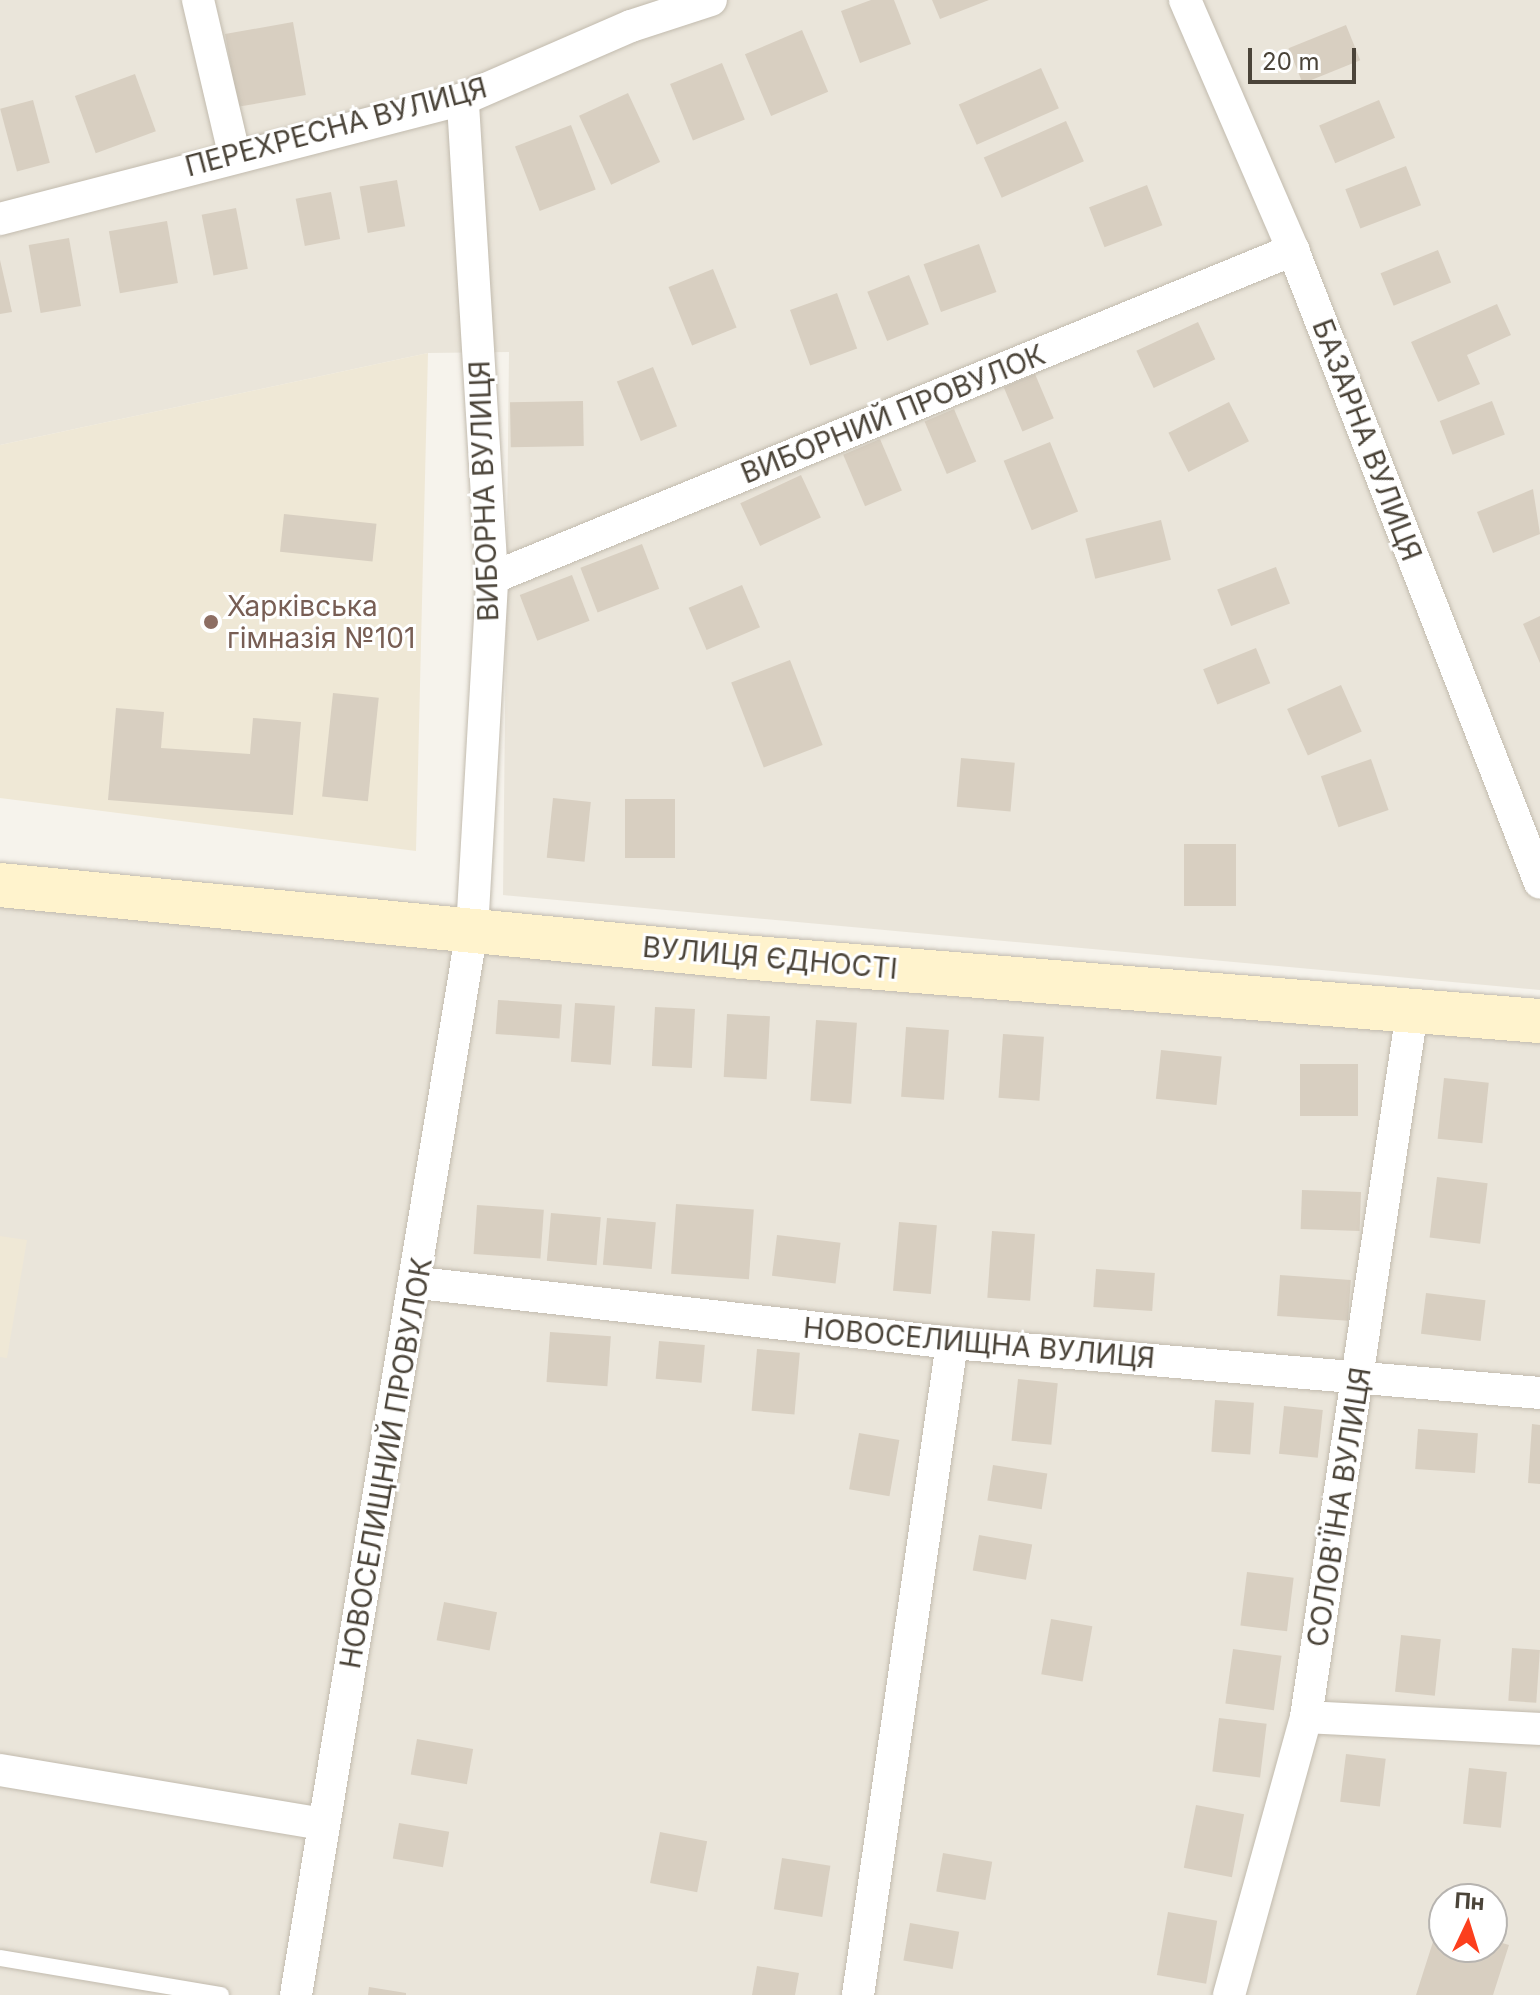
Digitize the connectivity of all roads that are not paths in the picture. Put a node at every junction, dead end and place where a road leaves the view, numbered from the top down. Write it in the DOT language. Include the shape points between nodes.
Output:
graph roads {
  1 [pos="198,0"];
  2 [pos="711,0"];
  3 [pos="1185,0"];
  4 [pos="627,13"];
  5 [pos="463,99"];
  6 [pos="234,154"];
  7 [pos="0,219"];
  8 [pos="1293,250"];
  9 [pos="492,578"];
  10 [pos="1540,883"];
  11 [pos="0,885"];
  12 [pos="472,930"];
  13 [pos="1412,1012"];
  14 [pos="1540,1021"];
  15 [pos="419,1283"];
  16 [pos="952,1343"];
  17 [pos="1360,1377"];
  18 [pos="1540,1393"];
  19 [pos="1306,1717"];
  20 [pos="1540,1729"];
  21 [pos="0,1770"];
  22 [pos="323,1824"];
  23 [pos="0,1958"];
  24 [pos="221,1995"];
  25 [pos="296,1995"];
  26 [pos="858,1995"];
  27 [pos="1229,1995"];
  1 -- 6 [label="street"];
  2 -- 4 [label="street, ПЕРЕХРЕСНА ВУЛИЦЯ"];
  3 -- 8 [label="street, БАЗАРНА ВУЛИЦЯ"];
  4 -- 5 [label="street, ПЕРЕХРЕСНА ВУЛИЦЯ"];
  5 -- 6 [label="street, ПЕРЕХРЕСНА ВУЛИЦЯ"];
  5 -- 9 [label="street, ВИБОРНА ВУЛИЦЯ"];
  6 -- 7 [label="street, ПЕРЕХРЕСНА ВУЛИЦЯ"];
  8 -- 9 [label="street, ВИБОРНИЙ ПРОВУЛОК"];
  8 -- 10 [label="street, БАЗАРНА ВУЛИЦЯ"];
  9 -- 12 [label="street, ВИБОРНА ВУЛИЦЯ"];
  11 -- 12 [label="main road, ВУЛИЦЯ ЄДНОСТІ"];
  12 -- 13 [label="main road, ВУЛИЦЯ ЄДНОСТІ"];
  12 -- 15 [label="street, НОВОСЕЛИЩНИЙ ПРОВУЛОК"];
  13 -- 14 [label="main road, ВУЛИЦЯ ЄДНОСТІ"];
  13 -- 17 [label="street, СОЛОВ'ЇНА ВУЛИЦЯ"];
  15 -- 16 [label="street, НОВОСЕЛИЩНА ВУЛИЦЯ"];
  15 -- 22 [label="street, НОВОСЕЛИЩНИЙ ПРОВУЛОК"];
  16 -- 17 [label="street, НОВОСЕЛИЩНА ВУЛИЦЯ"];
  16 -- 26 [label="street"];
  17 -- 18 [label="street, НОВОСЕЛИЩНА ВУЛИЦЯ"];
  17 -- 19 [label="street, СОЛОВ'ЇНА ВУЛИЦЯ"];
  19 -- 20 [label="street"];
  19 -- 27 [label="street, СОЛОВ'ЇНА ВУЛИЦЯ"];
  21 -- 22 [label="street"];
  22 -- 25 [label="street, НОВОСЕЛИЩНИЙ ПРОВУЛОК"];
  23 -- 24 [label="lane"];
}
